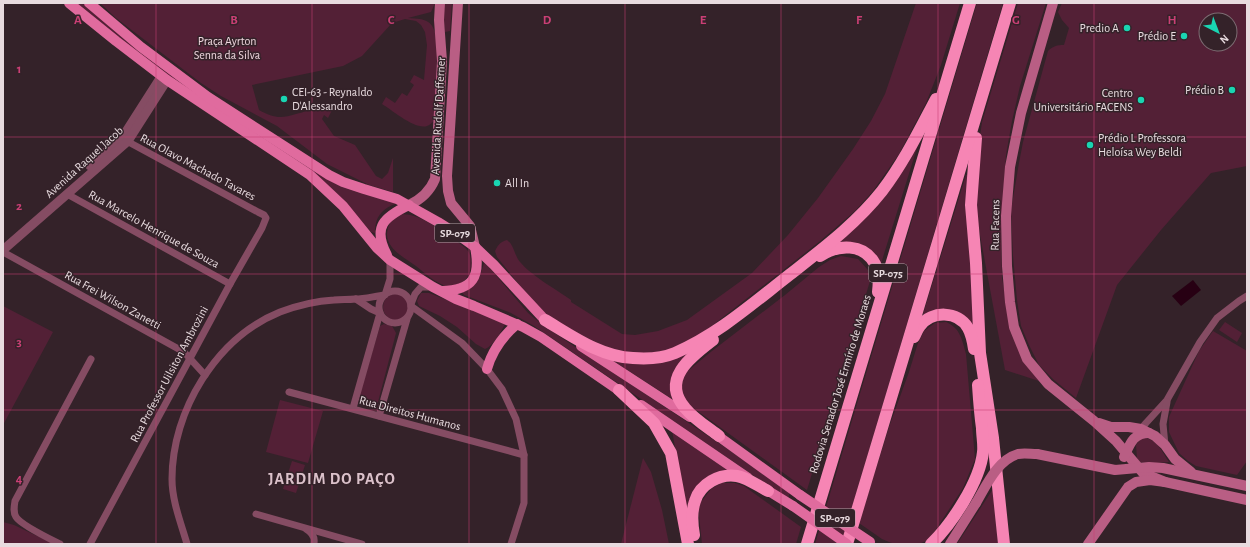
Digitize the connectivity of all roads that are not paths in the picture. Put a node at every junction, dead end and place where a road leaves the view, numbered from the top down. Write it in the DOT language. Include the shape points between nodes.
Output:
graph roads {
  1 [pos="69,3"];
  2 [pos="89,3"];
  3 [pos="440,3"];
  4 [pos="458,3"];
  5 [pos="970,3"];
  6 [pos="1010,3"];
  7 [pos="1053,3"];
  8 [pos="440,28"];
  9 [pos="456,34"];
  10 [pos="951,70"];
  11 [pos="165,78"];
  12 [pos="983,97"];
  13 [pos="125,140"];
  14 [pos="67,194"];
  15 [pos="409,205"];
  16 [pos="399,209"];
  17 [pos="418,211"];
  18 [pos="264,215"];
  19 [pos="3,242"];
  20 [pos="475,247"];
  21 [pos="3,251"];
  22 [pos="390,260"];
  23 [pos="230,284"];
  24 [pos="436,289"];
  25 [pos="385,295"];
  26 [pos="1247,296"];
  27 [pos="356,299"];
  28 [pos="411,305"];
  29 [pos="380,312"];
  30 [pos="407,319"];
  31 [pos="545,320"];
  32 [pos="517,324"];
  33 [pos="870,331"];
  34 [pos="190,358"];
  35 [pos="91,359"];
  36 [pos="487,368"];
  37 [pos="206,375"];
  38 [pos="898,375"];
  39 [pos="619,390"];
  40 [pos="289,392"];
  41 [pos="1167,400"];
  42 [pos="352,408"];
  43 [pos="379,416"];
  44 [pos="1094,421"];
  45 [pos="718,436"];
  46 [pos="1136,445"];
  47 [pos="1165,445"];
  48 [pos="524,456"];
  49 [pos="1115,470"];
  50 [pos="1196,475"];
  51 [pos="1165,482"];
  52 [pos="1247,486"];
  53 [pos="768,491"];
  54 [pos="1247,499"];
  55 [pos="256,514"];
  56 [pos="304,528"];
  57 [pos="322,533"];
  58 [pos="342,541"];
  59 [pos="871,543"];
  60 [pos="60,544"];
  61 [pos="91,544"];
  62 [pos="187,544"];
  63 [pos="314,544"];
  64 [pos="362,544"];
  65 [pos="511,544"];
  66 [pos="688,544"];
  67 [pos="696,544"];
  68 [pos="807,544"];
  69 [pos="847,544"];
  70 [pos="931,544"];
  71 [pos="950,544"];
  72 [pos="1004,544"];
  73 [pos="1088,544"];
  1 -- 11 [label="main road, SP-079"];
  2 -- 15 [label="main road, SP-079" via="176,73 316,167 343,182 386,194"];
  3 -- 8 [label="main road, Avenida Rudolf Dafferner"];
  4 -- 9 [label="main road, Avenida Rudolf Dafferner"];
  5 -- 10 [label="highway, Rodovia Senador José Ermírio de Moraes / SP-075"];
  6 -- 12 [label="highway"];
  7 -- 44 [label="main road, Rua Facens" via="1021,114 1010,167 1006,216 1010,302 1014,326 1027,359 1048,384"];
  8 -- 9 [label="main road" via="445,35"];
  8 -- 15 [label="main road, Avenida Rudolf Dafferner" via="442,61 435,179 431,188"];
  9 -- 20 [label="main road, Avenida Rudolf Dafferner" via="448,191 451,203 470,226"];
  10 -- 31 [label="highway" via="910,149 881,191 850,226 743,312 703,340 674,354 633,358 603,352"];
  10 -- 33 [label="highway, Rodovia Senador José Ermírio de Moraes / SP-075"];
  11 -- 13 [label="street, Avenida Raquel Jacob"];
  11 -- 22 [label="main road, SP-079" via="310,175 343,206"];
  12 -- 38 [label="highway"];
  12 -- 72 [label="highway" via="974,146 972,205 980,353 994,438"];
  13 -- 14 [label="street, Avenida Raquel Jacob"];
  13 -- 18 [label="street, Rua Olavo Machado Tavares"];
  13 -- 19 [label="street, Avenida Raquel Jacob"];
  14 -- 21 [label="street, Avenida Raquel Jacob"];
  14 -- 23 [label="street, Rua Marcelo Henrique de Souza"];
  15 -- 16 [label="main road"];
  15 -- 17 [label="main road, SP-079"];
  16 -- 17 [label="main road"];
  16 -- 22 [label="main road" via="389,216 380,230 380,237"];
  17 -- 20 [label="main road, SP-079"];
  18 -- 23 [label="street, Rua Professor Uilsiton Ambrozini" via="266,218 262,228"];
  20 -- 24 [label="main road" via="478,265 471,282 454,291"];
  20 -- 31 [label="main road, SP-079"];
  21 -- 34 [label="street, Rua Frei Wilson Zanetti" via="184,352"];
  22 -- 24 [label="main road, SP-079"];
  22 -- 25 [label="street" via="390,279"];
  23 -- 34 [label="street, Rua Professor Uilsiton Ambrozini"];
  24 -- 28 [label="street" via="420,287"];
  24 -- 32 [label="main road, SP-079"];
  25 -- 27 [label="street"];
  25 -- 28 [label="street" via="393,291 403,293"];
  25 -- 29 [label="street" via="380,301"];
  26 -- 41 [label="street" via="1217,318 1200,342"];
  27 -- 29 [label="street"];
  27 -- 37 [label="street" via="332,300 280,312 253,326 232,343"];
  28 -- 30 [label="street"];
  28 -- 36 [label="street" via="462,342"];
  29 -- 30 [label="street" via="392,323"];
  29 -- 42 [label="street"];
  30 -- 43 [label="street"];
  31 -- 45 [label="main road, SP-079"];
  32 -- 36 [label="main road" via="493,353"];
  32 -- 39 [label="main road, SP-079" via="541,337"];
  33 -- 45 [label="highway" via="878,291 877,270 873,261 865,253 850,247 841,247 822,255 691,357 682,368 678,376 677,390 684,407"];
  33 -- 68 [label="highway, Rodovia Senador José Ermírio de Moraes / SP-075"];
  34 -- 37 [label="street, Rua Frei Wilson Zanetti"];
  34 -- 61 [label="street, Rua Professor Uilsiton Ambrozini"];
  35 -- 60 [label="street" via="14,506 16,517 20,521"];
  36 -- 48 [label="street" via="502,389 516,419"];
  37 -- 62 [label="street" via="185,412 175,449 172,480 177,511"];
  38 -- 69 [label="highway"];
  38 -- 70 [label="highway" via="920,326 926,320 938,315 948,315 964,322 972,336 975,353 983,451 981,464 969,492 954,516"];
  39 -- 53 [label="main road, SP-079"];
  39 -- 66 [label="highway" via="654,423 672,453"];
  40 -- 42 [label="street, Rua Direitos Humanos"];
  41 -- 46 [label="street"];
  41 -- 47 [label="street" via="1163,424"];
  42 -- 43 [label="street, Rua Direitos Humanos"];
  43 -- 48 [label="street, Rua Direitos Humanos"];
  44 -- 46 [label="main road, Rua Facens" via="1116,441"];
  44 -- 46 [label="main road, Rua Facens" via="1111,427 1129,427"];
  45 -- 59 [label="main road, SP-079, bridge"];
  46 -- 47 [label="main road" via="1155,436"];
  46 -- 49 [label="main road"];
  46 -- 49 [label="main road" via="1122,465"];
  46 -- 50 [label="main road" via="1155,467"];
  46 -- 51 [label="main road" via="1146,475"];
  47 -- 50 [label="main road" via="1174,459"];
  48 -- 65 [label="street" via="524,503"];
  49 -- 71 [label="main road, bridge" via="1037,454 1026,453 1007,459 994,473"];
  50 -- 52 [label="main road"];
  51 -- 54 [label="main road"];
  51 -- 73 [label="main road" via="1141,481 1128,487"];
  53 -- 67 [label="highway" via="737,476 714,480 702,488 695,500 692,513"];
  53 -- 69 [label="main road, SP-079, bridge"];
  55 -- 56 [label="street"];
  56 -- 57 [label="street"];
  56 -- 63 [label="street" via="314,538"];
  57 -- 58 [label="street"];
  57 -- 63 [label="street"];
  58 -- 64 [label="street"];
}
